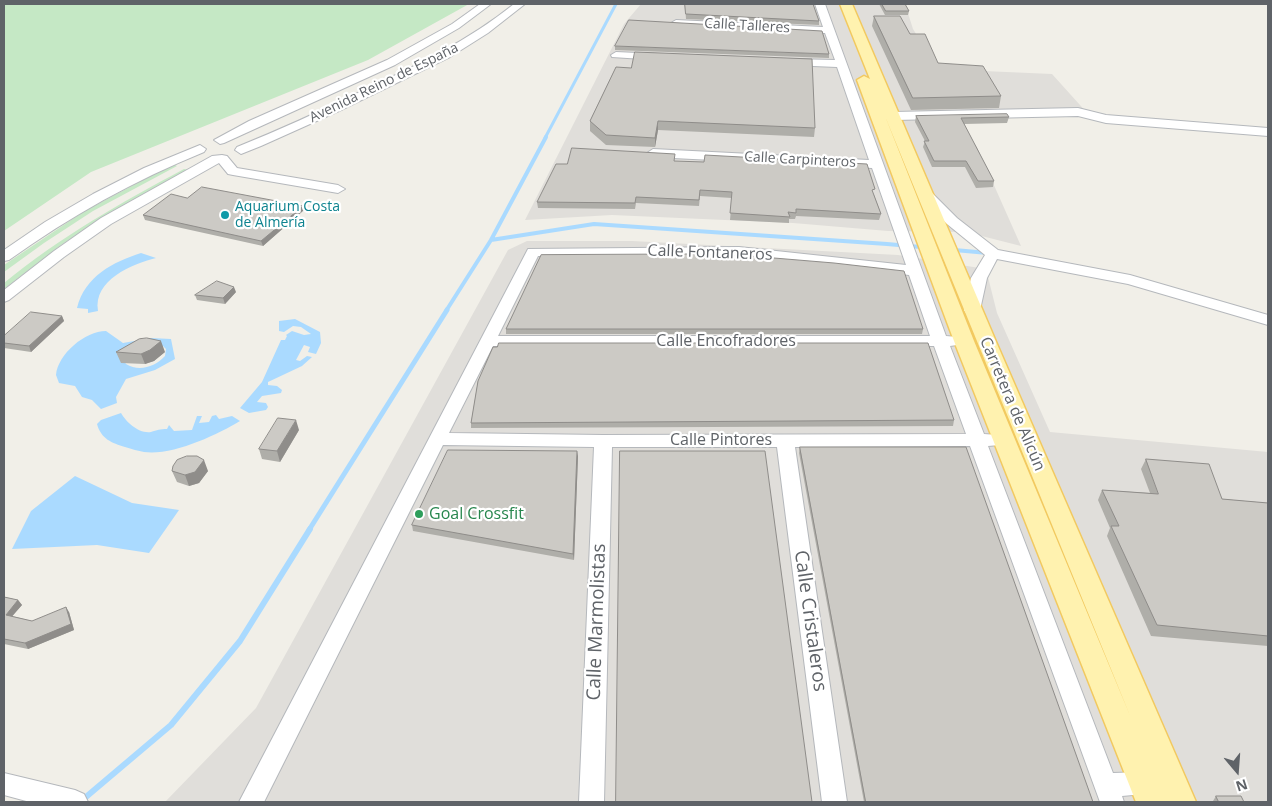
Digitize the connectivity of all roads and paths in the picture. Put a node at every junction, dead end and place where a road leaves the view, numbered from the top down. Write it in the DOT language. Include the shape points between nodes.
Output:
graph roads {
  1 [pos="486,4"];
  2 [pos="520,4"];
  3 [pos="820,4"];
  4 [pos="834,4"];
  5 [pos="846,4"];
  6 [pos="665,22"];
  7 [pos="828,30"];
  8 [pos="616,55"];
  9 [pos="665,57"];
  10 [pos="782,62"];
  11 [pos="841,64"];
  12 [pos="894,116"];
  13 [pos="1268,132"];
  14 [pos="220,140"];
  15 [pos="200,148"];
  16 [pos="241,150"];
  17 [pos="642,153"];
  18 [pos="220,159"];
  19 [pos="877,164"];
  20 [pos="338,189"];
  21 [pos="924,192"];
  22 [pos="993,254"];
  23 [pos="4,257"];
  24 [pos="928,263"];
  25 [pos="4,297"];
  26 [pos="972,310"];
  27 [pos="1268,320"];
  28 [pos="964,340"];
  29 [pos="487,341"];
  30 [pos="940,341"];
  31 [pos="976,438"];
  32 [pos="438,439"];
  33 [pos="785,440"];
  34 [pos="1005,440"];
  35 [pos="603,441"];
  36 [pos="1080,626"];
  37 [pos="1047,629"];
  38 [pos="4,784"];
  39 [pos="1148,793"];
  40 [pos="1108,794"];
  41 [pos="75,802"];
  42 [pos="251,802"];
  43 [pos="591,802"];
  44 [pos="835,802"];
  45 [pos="1181,802"];
  1 -- 14 [label="street, Avenida Reino de España" via="412,52"];
  2 -- 16 [label="street, Avenida Reino de España" via="482,33 420,68"];
  3 -- 7 [label="street"];
  4 -- 24 [label="main road, Carretera de Alicún" via="924,238"];
  5 -- 12 [label="main road, Carretera de Alicún"];
  6 -- 7 [label="street, Calle Talleres"];
  7 -- 11 [label="street"];
  8 -- 9 [label="street"];
  10 -- 11 [label="street"];
  11 -- 19 [label="street"];
  12 -- 13 [label="street" via="1078,112 1106,119"];
  12 -- 21 [label="main road, Carretera de Alicún"];
  14 -- 15 [label="street, Avenida Reino de España"];
  14 -- 16 [label="street" via="239,141 243,147"];
  15 -- 18 [label="street" via="200,156"];
  15 -- 23 [label="street" via="92,200"];
  16 -- 18 [label="street, Avenida Reino de España"];
  17 -- 19 [label="street, Calle Carpinteros"];
  18 -- 20 [label="street" via="233,171"];
  18 -- 25 [label="street" via="106,221"];
  19 -- 24 [label="street"];
  21 -- 22 [label="street" via="952,221"];
  21 -- 24 [label="main road, Carretera de Alicún" via="942,236"];
  22 -- 26 [label="street" via="979,278"];
  22 -- 27 [label="street" via="1130,280"];
  24 -- 26 [label="main road, Carretera de Alicún"];
  24 -- 28 [label="main road, Carretera de Alicún"];
  24 -- 29 [label="street, Calle Fontaneros" via="739,251 533,252"];
  24 -- 30 [label="street"];
  26 -- 45 [label="main road, Carretera de Alicún"];
  28 -- 30 [label="street, Calle Encofradores"];
  28 -- 34 [label="main road, Carretera de Alicún"];
  29 -- 30 [label="street, Calle Encofradores"];
  29 -- 32 [label="street"];
  30 -- 31 [label="street"];
  31 -- 33 [label="street, Calle Pintores"];
  31 -- 34 [label="street, Calle Pintores"];
  31 -- 37 [label="street"];
  32 -- 35 [label="street, Calle Pintores"];
  32 -- 42 [label="street"];
  33 -- 35 [label="street, Calle Pintores"];
  33 -- 44 [label="street, Calle Cristaleros"];
  34 -- 36 [label="main road, Carretera de Alicún"];
  35 -- 43 [label="street, Calle Marmolistas"];
  36 -- 37 [label="street"];
  36 -- 39 [label="main road, Carretera de Alicún"];
  37 -- 40 [label="street"];
  38 -- 41 [label="street"];
  39 -- 40 [label="street"];
}
